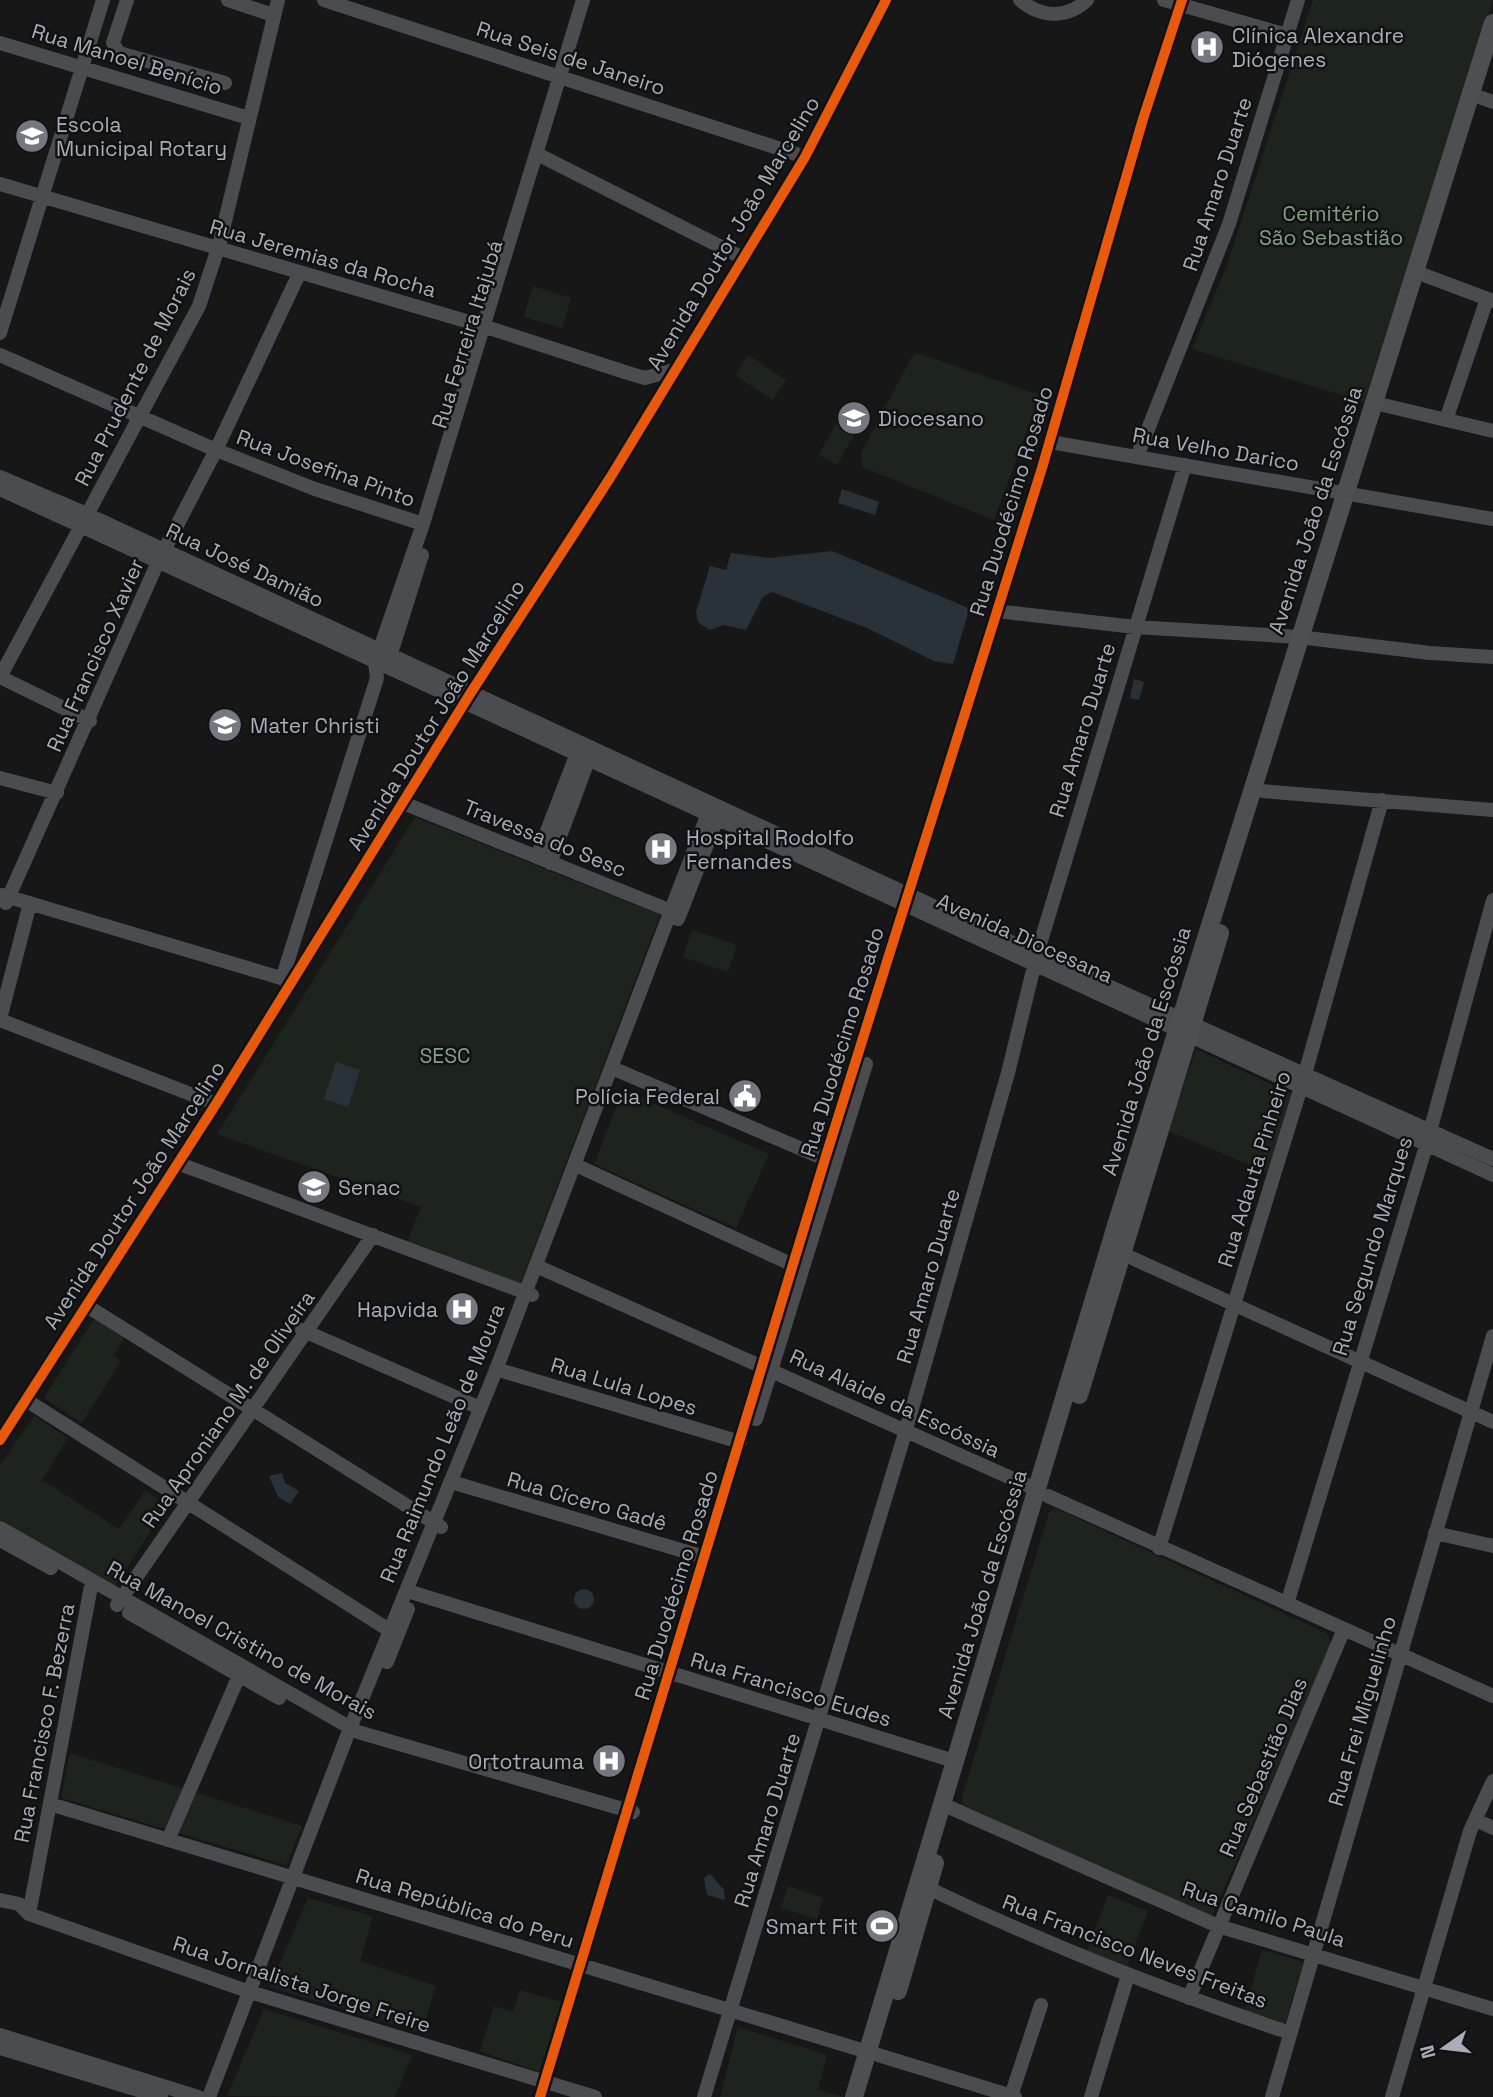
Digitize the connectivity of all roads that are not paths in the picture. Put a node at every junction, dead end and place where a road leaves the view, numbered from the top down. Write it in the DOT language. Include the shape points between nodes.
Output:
graph roads {
  1 [pos="103,0"];
  2 [pos="127,0"];
  3 [pos="228,0"];
  4 [pos="278,0"];
  5 [pos="324,0"];
  6 [pos="583,0"];
  7 [pos="592,0"];
  8 [pos="886,0"];
  9 [pos="1020,0"];
  10 [pos="1087,0"];
  11 [pos="1164,0"];
  12 [pos="1298,0"];
  13 [pos="1185,3"];
  14 [pos="269,7"];
  15 [pos="1493,23"];
  16 [pos="1287,36"];
  17 [pos="0,43"];
  18 [pos="1493,54"];
  19 [pos="82,68"];
  20 [pos="564,77"];
  21 [pos="225,83"];
  22 [pos="1486,100"];
  23 [pos="242,116"];
  24 [pos="543,157"];
  25 [pos="805,157"];
  26 [pos="0,184"];
  27 [pos="42,197"];
  28 [pos="214,248"];
  29 [pos="743,258"];
  30 [pos="299,274"];
  31 [pos="1424,275"];
  32 [pos="1490,300"];
  33 [pos="487,327"];
  34 [pos="0,334"];
  35 [pos="0,355"];
  36 [pos="674,370"];
  37 [pos="1383,405"];
  38 [pos="137,413"];
  39 [pos="1446,420"];
  40 [pos="1493,431"];
  41 [pos="1056,443"];
  42 [pos="216,450"];
  43 [pos="1137,457"];
  44 [pos="1185,466"];
  45 [pos="0,477"];
  46 [pos="0,489"];
  47 [pos="1350,494"];
  48 [pos="1493,519"];
  49 [pos="81,522"];
  50 [pos="423,524"];
  51 [pos="161,556"];
  52 [pos="1001,612"];
  53 [pos="1135,627"];
  54 [pos="1304,637"];
  55 [pos="1493,657"];
  56 [pos="382,663"];
  57 [pos="0,677"];
  58 [pos="467,699"];
  59 [pos="90,721"];
  60 [pos="584,752"];
  61 [pos="0,778"];
  62 [pos="1262,791"];
  63 [pos="57,793"];
  64 [pos="1382,800"];
  65 [pos="403,803"];
  66 [pos="1493,810"];
  67 [pos="714,812"];
  68 [pos="543,860"];
  69 [pos="4,899"];
  70 [pos="1493,900"];
  71 [pos="26,902"];
  72 [pos="911,902"];
  73 [pos="671,911"];
  74 [pos="1036,960"];
  75 [pos="287,980"];
  76 [pos="0,1019"];
  77 [pos="1185,1027"];
  78 [pos="620,1071"];
  79 [pos="1303,1081"];
  80 [pos="216,1104"];
  81 [pos="1428,1138"];
  82 [pos="825,1159"];
  83 [pos="1493,1159"];
  84 [pos="177,1163"];
  85 [pos="582,1168"];
  86 [pos="1493,1175"];
  87 [pos="368,1233"];
  88 [pos="1121,1253"];
  89 [pos="793,1265"];
  90 [pos="543,1269"];
  91 [pos="529,1294"];
  92 [pos="90,1302"];
  93 [pos="1235,1307"];
  94 [pos="303,1331"];
  95 [pos="1493,1336"];
  96 [pos="1358,1363"];
  97 [pos="767,1368"];
  98 [pos="500,1371"];
  99 [pos="26,1399"];
  100 [pos="251,1404"];
  101 [pos="480,1408"];
  102 [pos="1470,1414"];
  103 [pos="1493,1422"];
  104 [pos="905,1433"];
  105 [pos="0,1440"];
  106 [pos="740,1442"];
  107 [pos="458,1484"];
  108 [pos="1043,1493"];
  109 [pos="185,1502"];
  110 [pos="439,1522"];
  111 [pos="0,1528"];
  112 [pos="1435,1533"];
  113 [pos="0,1540"];
  114 [pos="1493,1546"];
  115 [pos="1159,1548"];
  116 [pos="704,1557"];
  117 [pos="91,1586"];
  118 [pos="414,1593"];
  119 [pos="116,1600"];
  120 [pos="1287,1604"];
  121 [pos="1344,1629"];
  122 [pos="389,1630"];
  123 [pos="1401,1654"];
  124 [pos="240,1672"];
  125 [pos="673,1674"];
  126 [pos="1493,1696"];
  127 [pos="819,1720"];
  128 [pos="353,1734"];
  129 [pos="954,1761"];
  130 [pos="1493,1781"];
  131 [pos="50,1804"];
  132 [pos="951,1808"];
  133 [pos="629,1816"];
  134 [pos="1476,1820"];
  135 [pos="1493,1828"];
  136 [pos="168,1840"];
  137 [pos="298,1880"];
  138 [pos="928,1888"];
  139 [pos="0,1900"];
  140 [pos="29,1914"];
  141 [pos="1219,1926"];
  142 [pos="1313,1952"];
  143 [pos="585,1966"];
  144 [pos="1128,1975"];
  145 [pos="1424,1989"];
  146 [pos="254,1993"];
  147 [pos="1189,1998"];
  148 [pos="1041,2005"];
  149 [pos="1493,2009"];
  150 [pos="730,2010"];
  151 [pos="1290,2033"];
  152 [pos="0,2035"];
  153 [pos="0,2048"];
  154 [pos="873,2053"];
  155 [pos="43,2055"];
  156 [pos="550,2088"];
  157 [pos="1013,2096"];
  158 [pos="161,2097"];
  159 [pos="198,2097"];
  160 [pos="209,2097"];
  161 [pos="218,2097"];
  162 [pos="540,2097"];
  163 [pos="595,2097"];
  164 [pos="705,2097"];
  165 [pos="854,2097"];
  166 [pos="865,2097"];
  167 [pos="1091,2097"];
  168 [pos="1272,2097"];
  169 [pos="1392,2097"];
  1 -- 19 [label="street"];
  2 -- 21 [label="street" via="113,43 119,53"];
  3 -- 14 [label="street"];
  4 -- 28 [label="street, Rua Prudente de Morais"];
  5 -- 20 [label="street, Rua Seis de Janeiro"];
  6 -- 20 [label="street, Rua Ferreira Itajubá"];
  7 -- 20 [label="street, Rua Ferreira Itajubá"];
  8 -- 25 [label="street, Avenida Doutor João Marcelino"];
  9 -- 10 [label="street" via="1037,11 1056,15"];
  11 -- 13 [label="street"];
  12 -- 16 [label="street, Rua Amaro Duarte"];
  13 -- 16 [label="street"];
  13 -- 41 [label="street, Rua Duodécimo Rosado"];
  13 -- 52 [label="street, Rua Duodécimo Rosado"];
  14 -- 23 [label="street, Rua Prudente de Morais"];
  15 -- 47 [label="main road, Avenida João da Escóssia"];
  16 -- 43 [label="street, Rua Amaro Duarte" via="1229,224"];
  17 -- 19 [label="street, Rua Manoel Benício"];
  18 -- 22 [label="main road, Avenida João da Escóssia"];
  19 -- 23 [label="street, Rua Manoel Benício"];
  19 -- 27 [label="street"];
  20 -- 24 [label="street, Rua Ferreira Itajubá"];
  20 -- 25 [label="street, Rua Seis de Janeiro"];
  20 -- 33 [label="street, Rua Ferreira Itajubá"];
  22 -- 31 [label="main road, Avenida João da Escóssia"];
  23 -- 28 [label="street, Rua Prudente de Morais"];
  24 -- 29 [label="street"];
  24 -- 33 [label="street, Rua Ferreira Itajubá"];
  25 -- 29 [label="street, Avenida Doutor João Marcelino"];
  26 -- 27 [label="street, Rua Jeremias da Rocha"];
  27 -- 28 [label="street, Rua Jeremias da Rocha"];
  27 -- 34 [label="street"];
  28 -- 30 [label="street, Rua Jeremias da Rocha"];
  28 -- 38 [label="street, Rua Prudente de Morais" via="199,306"];
  29 -- 36 [label="street, Avenida Doutor João Marcelino"];
  30 -- 33 [label="street, Rua Jeremias da Rocha"];
  30 -- 42 [label="street, Rua Francisco Xavier"];
  31 -- 32 [label="street"];
  31 -- 37 [label="main road, Avenida João da Escóssia"];
  32 -- 39 [label="street"];
  33 -- 36 [label="street, Rua Jeremias da Rocha" via="645,378"];
  33 -- 50 [label="street, Rua Ferreira Itajubá"];
  33 -- 56 [label="street, Rua Ferreira Itajubá"];
  35 -- 38 [label="street, Rua Josefina Pinto"];
  36 -- 58 [label="street, Avenida Doutor João Marcelino"];
  37 -- 39 [label="street"];
  37 -- 47 [label="main road, Avenida João da Escóssia"];
  38 -- 42 [label="street, Rua Josefina Pinto"];
  38 -- 49 [label="street, Rua Prudente de Morais"];
  39 -- 40 [label="street"];
  41 -- 43 [label="street, Rua Velho Darico"];
  41 -- 52 [label="street, Rua Duodécimo Rosado"];
  42 -- 50 [label="street, Rua Josefina Pinto"];
  42 -- 51 [label="street, Rua Francisco Xavier"];
  43 -- 44 [label="street, Rua Velho Darico"];
  44 -- 47 [label="street, Rua Velho Darico"];
  44 -- 53 [label="street, Rua Amaro Duarte"];
  45 -- 49 [label="street, Rua José Damião"];
  46 -- 49 [label="street, Rua José Damião"];
  47 -- 48 [label="street, Rua Velho Darico"];
  47 -- 54 [label="main road, Avenida João da Escóssia"];
  49 -- 51 [label="street, Rua José Damião"];
  49 -- 57 [label="street, Rua Prudente de Morais"];
  50 -- 56 [label="street, Rua Ferreira Itajubá"];
  51 -- 56 [label="street, Rua José Damião"];
  51 -- 59 [label="street, Rua Francisco Xavier"];
  52 -- 53 [label="street"];
  52 -- 72 [label="street, Rua Duodécimo Rosado"];
  53 -- 54 [label="street"];
  53 -- 74 [label="street, Rua Amaro Duarte"];
  54 -- 55 [label="street"];
  54 -- 62 [label="main road, Avenida João da Escóssia"];
  54 -- 77 [label="main road, Avenida João da Escóssia"];
  56 -- 58 [label="street, Rua José Damião"];
  56 -- 75 [label="street, Rua Ferreira Itajubá"];
  57 -- 59 [label="street"];
  58 -- 60 [label="street, Avenida Diocesana"];
  58 -- 65 [label="street, Avenida Doutor João Marcelino"];
  59 -- 63 [label="street, Rua Francisco Xavier"];
  60 -- 67 [label="street, Avenida Diocesana"];
  60 -- 68 [label="street"];
  61 -- 63 [label="street"];
  62 -- 64 [label="street"];
  62 -- 77 [label="main road, Avenida João da Escóssia"];
  63 -- 69 [label="street, Rua Francisco Xavier"];
  64 -- 66 [label="street"];
  64 -- 79 [label="street, Rua Adauta Pinheiro"];
  65 -- 68 [label="street, Travessa do Sesc"];
  65 -- 75 [label="street, Avenida Doutor João Marcelino"];
  67 -- 72 [label="street, Avenida Diocesana"];
  67 -- 73 [label="street, Rua Raimundo Leão de Moura"];
  67 -- 78 [label="street, Rua Raimundo Leão de Moura"];
  68 -- 73 [label="street, Travessa do Sesc"];
  69 -- 71 [label="street"];
  70 -- 81 [label="street, Rua Segundo Marques"];
  71 -- 75 [label="street"];
  71 -- 76 [label="street"];
  72 -- 74 [label="street, Avenida Diocesana"];
  72 -- 82 [label="street, Rua Duodécimo Rosado"];
  72 -- 97 [label="street, Rua Duodécimo Rosado"];
  73 -- 91 [label="street, Rua Raimundo Leão de Moura"];
  74 -- 77 [label="street, Avenida Diocesana"];
  74 -- 104 [label="street, Rua Amaro Duarte"];
  75 -- 80 [label="street, Avenida Doutor João Marcelino"];
  76 -- 80 [label="street"];
  77 -- 79 [label="street, Avenida Diocesana"];
  77 -- 88 [label="main road, Avenida João da Escóssia"];
  77 -- 108 [label="main road, Avenida João da Escóssia"];
  78 -- 82 [label="street"];
  78 -- 85 [label="street, Rua Raimundo Leão de Moura"];
  79 -- 81 [label="street, Avenida Diocesana"];
  79 -- 93 [label="street, Rua Adauta Pinheiro"];
  80 -- 84 [label="street, Avenida Doutor João Marcelino"];
  81 -- 83 [label="street, Avenida Diocesana"];
  81 -- 86 [label="street, Avenida Diocesana"];
  81 -- 96 [label="street, Rua Segundo Marques"];
  82 -- 89 [label="street, Rua Duodécimo Rosado"];
  84 -- 87 [label="street"];
  84 -- 92 [label="street, Avenida Doutor João Marcelino"];
  85 -- 89 [label="street"];
  85 -- 90 [label="street, Rua Raimundo Leão de Moura"];
  87 -- 91 [label="street"];
  87 -- 94 [label="street, Rua Aproniano M. de Oliveira"];
  88 -- 93 [label="street"];
  88 -- 108 [label="main road, Avenida João da Escóssia"];
  89 -- 97 [label="street, Rua Duodécimo Rosado"];
  90 -- 91 [label="street, Rua Raimundo Leão de Moura"];
  90 -- 97 [label="street, Rua Alaide da Escóssia"];
  91 -- 98 [label="street, Rua Raimundo Leão de Moura"];
  92 -- 99 [label="street, Avenida Doutor João Marcelino"];
  92 -- 100 [label="street"];
  93 -- 96 [label="street"];
  93 -- 115 [label="street, Rua Adauta Pinheiro"];
  94 -- 100 [label="street, Rua Aproniano M. de Oliveira"];
  94 -- 101 [label="street"];
  95 -- 102 [label="street, Rua Frei Miguelinho"];
  96 -- 102 [label="street"];
  96 -- 120 [label="street, Rua Segundo Marques"];
  97 -- 104 [label="street, Rua Alaide da Escóssia"];
  97 -- 106 [label="street, Rua Duodécimo Rosado"];
  97 -- 125 [label="street, Rua Duodécimo Rosado"];
  98 -- 101 [label="street, Rua Raimundo Leão de Moura"];
  98 -- 106 [label="street, Rua Lula Lopes"];
  98 -- 107 [label="street, Rua Raimundo Leão de Moura"];
  99 -- 105 [label="street, Avenida Doutor João Marcelino"];
  99 -- 109 [label="street"];
  100 -- 109 [label="street, Rua Aproniano M. de Oliveira"];
  100 -- 110 [label="street"];
  101 -- 110 [label="street, Rua Raimundo Leão de Moura"];
  102 -- 103 [label="street"];
  102 -- 112 [label="street, Rua Frei Miguelinho"];
  104 -- 108 [label="street, Rua Alaide da Escóssia"];
  104 -- 127 [label="street, Rua Amaro Duarte"];
  106 -- 116 [label="street, Rua Duodécimo Rosado"];
  107 -- 110 [label="street, Rua Raimundo Leão de Moura"];
  107 -- 116 [label="street, Rua Cícero Gadê"];
  108 -- 115 [label="street, Rua Alaide da Escóssia"];
  108 -- 129 [label="main road, Avenida João da Escóssia"];
  108 -- 132 [label="main road, Avenida João da Escóssia"];
  109 -- 119 [label="street, Rua Aproniano M. de Oliveira"];
  109 -- 122 [label="street"];
  110 -- 118 [label="street, Rua Raimundo Leão de Moura"];
  110 -- 122 [label="street, Rua Raimundo Leão de Moura"];
  111 -- 117 [label="street, Rua Manoel Cristino de Morais"];
  112 -- 114 [label="street"];
  112 -- 123 [label="street, Rua Frei Miguelinho"];
  113 -- 117 [label="street, Rua Manoel Cristino de Morais"];
  115 -- 120 [label="street, Rua Alaide da Escóssia"];
  116 -- 125 [label="street, Rua Duodécimo Rosado"];
  117 -- 119 [label="street, Rua Manoel Cristino de Morais"];
  117 -- 131 [label="street, Rua Francisco F. Bezerra"];
  118 -- 125 [label="street, Rua Francisco Eudes"];
  118 -- 128 [label="street, Rua Raimundo Leão de Moura"];
  119 -- 124 [label="street, Rua Manoel Cristino de Morais"];
  120 -- 121 [label="street, Rua Alaide da Escóssia"];
  121 -- 123 [label="street, Rua Alaide da Escóssia"];
  121 -- 141 [label="street, Rua Sebastião Dias"];
  122 -- 128 [label="street, Rua Raimundo Leão de Moura"];
  123 -- 126 [label="street, Rua Alaide da Escóssia"];
  123 -- 142 [label="street, Rua Frei Miguelinho"];
  124 -- 128 [label="street, Rua Manoel Cristino de Morais"];
  124 -- 136 [label="street"];
  125 -- 127 [label="street, Rua Francisco Eudes"];
  125 -- 133 [label="street, Rua Duodécimo Rosado"];
  127 -- 129 [label="street, Rua Francisco Eudes"];
  127 -- 150 [label="street, Rua Amaro Duarte"];
  128 -- 133 [label="street, Rua Manoel Cristino de Morais"];
  128 -- 137 [label="street, Rua Raimundo Leão de Moura"];
  129 -- 154 [label="main road, Avenida João da Escóssia"];
  130 -- 134 [label="street"];
  131 -- 136 [label="street, Rua República do Peru"];
  131 -- 140 [label="street, Rua Francisco F. Bezerra"];
  132 -- 138 [label="main road, Avenida João da Escóssia"];
  132 -- 141 [label="street, Rua Camilo Paula"];
  133 -- 143 [label="street, Rua Duodécimo Rosado"];
  134 -- 135 [label="street"];
  134 -- 145 [label="street"];
  136 -- 137 [label="street, Rua República do Peru"];
  137 -- 143 [label="street, Rua República do Peru"];
  137 -- 146 [label="street, Rua Raimundo Leão de Moura"];
  138 -- 144 [label="street, Rua Francisco Neves Freitas"];
  138 -- 154 [label="main road, Avenida João da Escóssia"];
  139 -- 140 [label="street, Rua Jornalista Jorge Freire" via="19,1905"];
  140 -- 146 [label="street, Rua Jornalista Jorge Freire"];
  141 -- 142 [label="street, Rua Camilo Paula"];
  141 -- 147 [label="street, Rua Sebastião Dias"];
  142 -- 145 [label="street, Rua Camilo Paula"];
  142 -- 151 [label="street, Rua Frei Miguelinho"];
  143 -- 150 [label="street, Rua República do Peru"];
  143 -- 156 [label="street, Rua Duodécimo Rosado"];
  144 -- 147 [label="street, Rua Francisco Neves Freitas"];
  144 -- 167 [label="street"];
  145 -- 149 [label="street, Rua Camilo Paula"];
  145 -- 169 [label="street"];
  146 -- 156 [label="street, Rua Jornalista Jorge Freire"];
  146 -- 160 [label="street, Rua Raimundo Leão de Moura"];
  146 -- 161 [label="street, Rua Raimundo Leão de Moura"];
  147 -- 151 [label="street, Rua Francisco Neves Freitas"];
  148 -- 157 [label="street"];
  150 -- 154 [label="street, Rua República do Peru"];
  150 -- 164 [label="street, Rua Amaro Duarte"];
  151 -- 168 [label="street, Rua Frei Miguelinho"];
  152 -- 155 [label="street"];
  153 -- 155 [label="street"];
  154 -- 157 [label="street, Rua República do Peru"];
  154 -- 165 [label="main road, Avenida João da Escóssia"];
  154 -- 166 [label="main road, Avenida João da Escóssia"];
  155 -- 158 [label="street"];
  155 -- 159 [label="street"];
  156 -- 162 [label="street, Rua Duodécimo Rosado"];
  156 -- 163 [label="street, Rua Jornalista Jorge Freire"];
}
